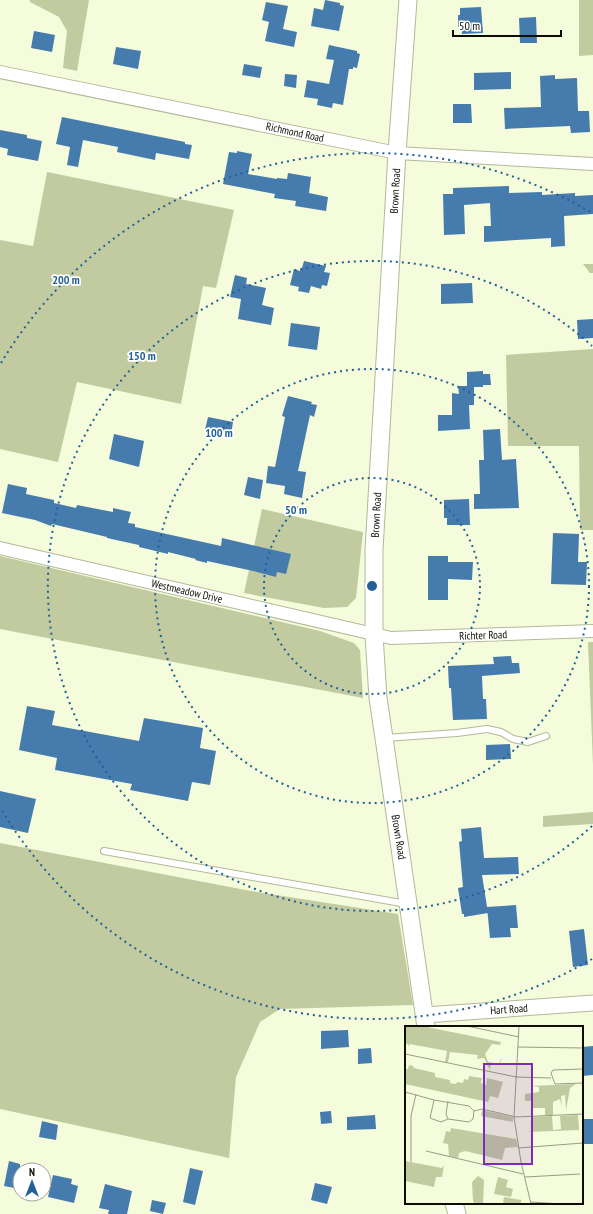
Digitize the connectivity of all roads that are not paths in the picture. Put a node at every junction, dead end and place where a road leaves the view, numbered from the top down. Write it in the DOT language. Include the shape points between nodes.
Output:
graph roads {
  1 [pos="408,0"];
  2 [pos="0,72"];
  3 [pos="397,153"];
  4 [pos="593,164"];
  5 [pos="0,548"];
  6 [pos="593,632"];
  7 [pos="374,635"];
  8 [pos="546,736"];
  9 [pos="384,738"];
  10 [pos="104,851"];
  11 [pos="409,904"];
  12 [pos="593,1003"];
  13 [pos="426,1021"];
  14 [pos="454,1204"];
  15 [pos="456,1214"];
  1 -- 3 [label="main road, Brown Road"];
  2 -- 3 [label="street, Richmond Road"];
  3 -- 4 [label="street, Richmond Road"];
  3 -- 7 [label="main road, Brown Road" via="375,531"];
  5 -- 7 [label="street, Westmeadow Drive"];
  6 -- 7 [label="street, Richter Road" via="391,638"];
  7 -- 9 [label="main road, Brown Road" via="378,698"];
  8 -- 9 [label="lane" via="528,742 487,729"];
  9 -- 11 [label="main road, Brown Road"];
  10 -- 11 [label="lane"];
  11 -- 13 [label="main road, Brown Road"];
  12 -- 13 [label="street, Hart Road"];
  14 -- 15 [label="main road"];
}
